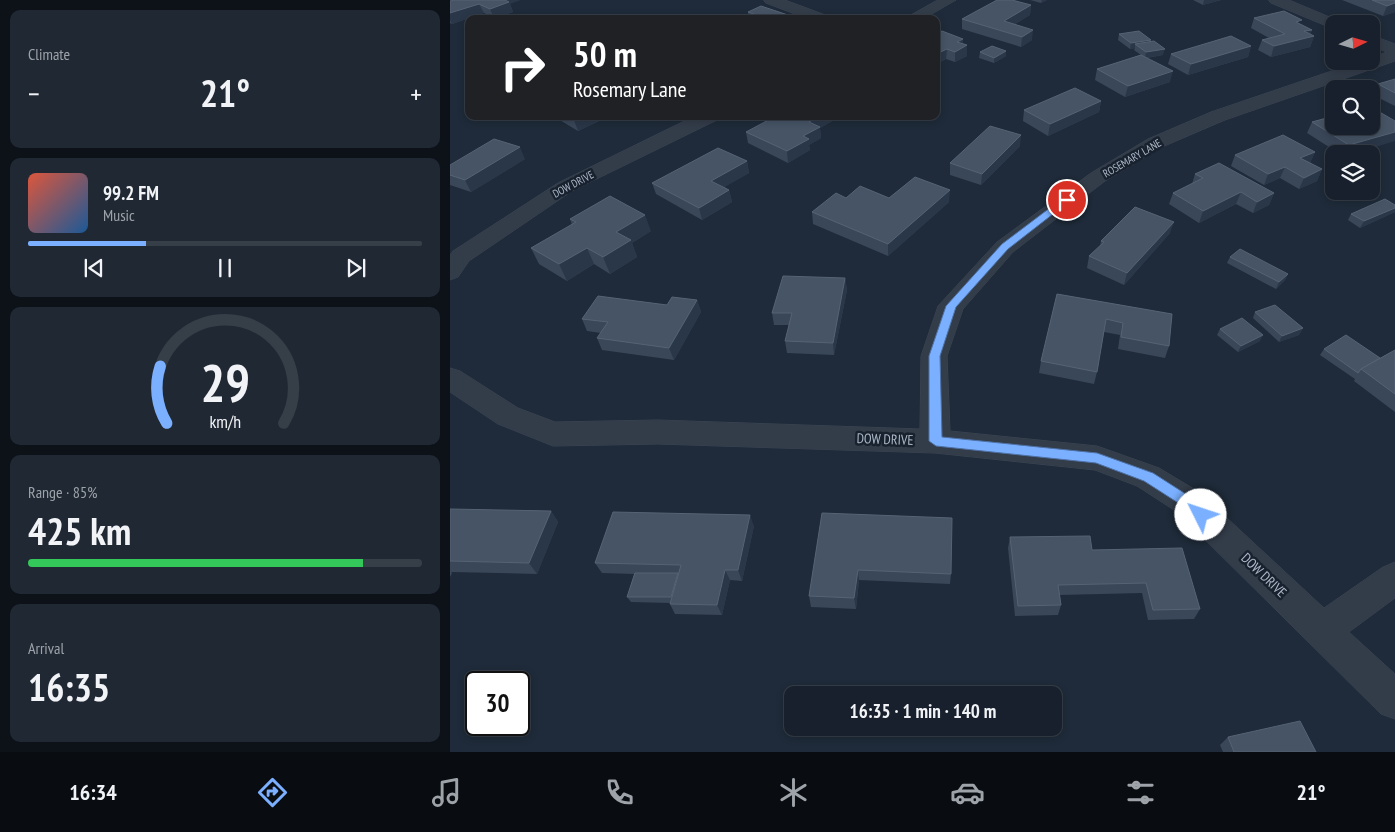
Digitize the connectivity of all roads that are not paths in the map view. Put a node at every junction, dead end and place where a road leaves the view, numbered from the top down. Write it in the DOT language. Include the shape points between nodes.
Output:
graph roads {
  1 [pos="771,0"];
  2 [pos="949,0"];
  3 [pos="1276,0"];
  4 [pos="812,15"];
  5 [pos="919,15"];
  6 [pos="1325,20"];
  7 [pos="1380,44"];
  8 [pos="1395,50"];
  9 [pos="1395,55"];
  10 [pos="702,120"];
  11 [pos="450,272"];
  12 [pos="450,378"];
  13 [pos="936,441"];
  14 [pos="1395,578"];
  15 [pos="1322,630"];
  16 [pos="1395,700"];
  1 -- 4 [label="street"];
  2 -- 5 [label="street"];
  3 -- 6 [label="street"];
  7 -- 8 [label="street"];
  9 -- 13 [label="street, ROSEMARY LANE" via="1218,116 1155,144 1098,177 1005,246 951,306 934,356"];
  10 -- 11 [label="street, DOW DRIVE" via="565,187 461,256"];
  12 -- 13 [label="street, DOW DRIVE" via="508,416 553,434 658,432"];
  13 -- 15 [label="street, DOW DRIVE" via="1097,458 1148,477 1188,502"];
  14 -- 15 [label="street"];
  15 -- 16 [label="street, DOW DRIVE"];
}
